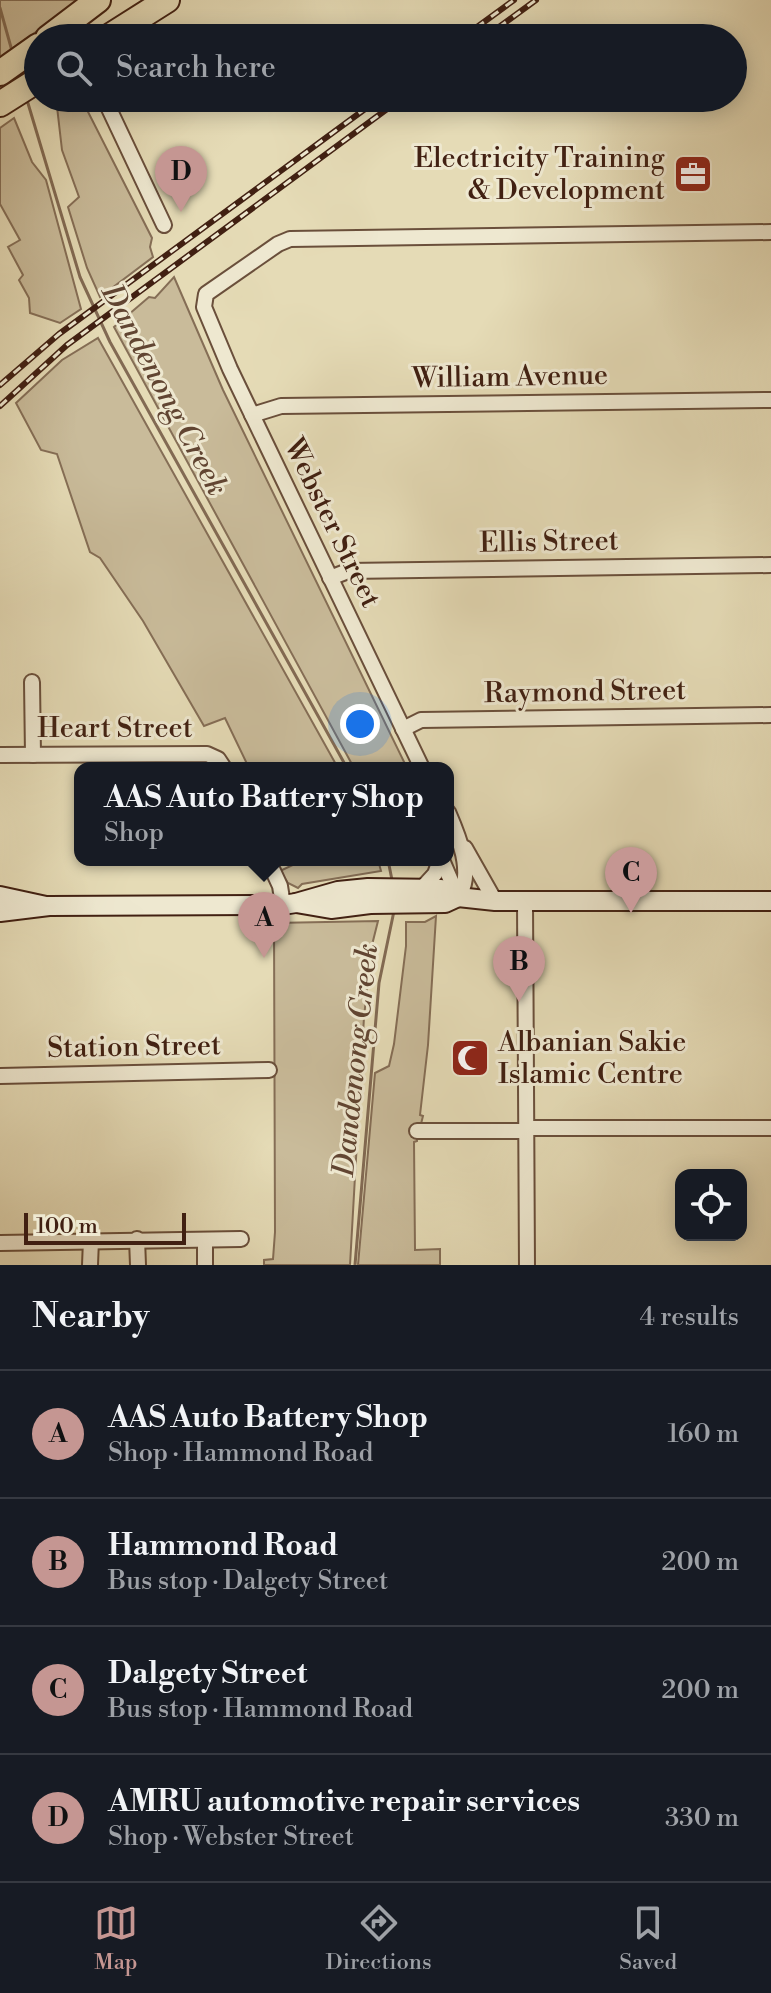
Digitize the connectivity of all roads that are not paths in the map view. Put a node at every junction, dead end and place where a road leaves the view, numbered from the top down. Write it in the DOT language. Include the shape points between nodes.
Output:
graph roads {
  1 [pos="98,0"];
  2 [pos="167,0"];
  3 [pos="70,24"];
  4 [pos="129,24"];
  5 [pos="24,57"];
  6 [pos="0,73"];
  7 [pos="24,89"];
  8 [pos="1,103"];
  9 [pos="109,112"];
  10 [pos="164,225"];
  11 [pos="771,232"];
  12 [pos="771,400"];
  13 [pos="252,415"];
  14 [pos="771,565"];
  15 [pos="330,578"];
  16 [pos="32,682"];
  17 [pos="771,715"];
  18 [pos="403,729"];
  19 [pos="0,755"];
  20 [pos="33,755"];
  21 [pos="220,762"];
  22 [pos="419,762"];
  23 [pos="455,830"];
  24 [pos="271,866"];
  25 [pos="438,866"];
  26 [pos="444,866"];
  27 [pos="0,883"];
  28 [pos="418,892"];
  29 [pos="0,896"];
  30 [pos="458,897"];
  31 [pos="22,898"];
  32 [pos="495,901"];
  33 [pos="771,901"];
  34 [pos="525,902"];
  35 [pos="290,904"];
  36 [pos="49,906"];
  37 [pos="0,912"];
  38 [pos="269,1070"];
  39 [pos="0,1076"];
  40 [pos="771,1128"];
  41 [pos="526,1130"];
  42 [pos="417,1131"];
  43 [pos="137,1239"];
  44 [pos="241,1239"];
  45 [pos="91,1240"];
  46 [pos="205,1240"];
  47 [pos="0,1243"];
  48 [pos="90,1265"];
  49 [pos="138,1265"];
  50 [pos="205,1265"];
  51 [pos="527,1265"];
  1 -- 3 [label="highway"];
  2 -- 4 [label="highway"];
  5 -- 6 [label="highway"];
  7 -- 8 [label="highway"];
  9 -- 10 [label="street"];
  11 -- 13 [label="street, Webster Street" via="290,239 204,298"];
  12 -- 13 [label="street, William Avenue" via="281,406"];
  13 -- 15 [label="street, Webster Street"];
  14 -- 15 [label="street, Ellis Street" via="348,571"];
  15 -- 18 [label="street, Webster Street"];
  16 -- 20 [label="street"];
  17 -- 18 [label="street, Raymond Street" via="421,720"];
  18 -- 22 [label="street, Webster Street"];
  19 -- 20 [label="street, Heart Street"];
  20 -- 21 [label="street, Heart Street" via="207,754"];
  23 -- 30 [label="street" via="464,874"];
  23 -- 32 [label="street"];
  24 -- 35 [label="street"];
  25 -- 28 [label="street"];
  26 -- 30 [label="street"];
  27 -- 31 [label="main road"];
  28 -- 30 [label="main road" via="448,903"];
  28 -- 35 [label="main road" via="369,896 325,909"];
  29 -- 31 [label="main road"];
  30 -- 32 [label="main road"];
  31 -- 36 [label="main road"];
  32 -- 34 [label="main road"];
  33 -- 34 [label="main road"];
  34 -- 41 [label="street"];
  35 -- 36 [label="main road"];
  36 -- 37 [label="main road"];
  38 -- 39 [label="street, Station Street"];
  40 -- 41 [label="street"];
  41 -- 42 [label="street"];
  41 -- 51 [label="street"];
  43 -- 45 [label="street"];
  43 -- 46 [label="street"];
  43 -- 49 [label="street"];
  44 -- 46 [label="street"];
  45 -- 47 [label="street"];
  45 -- 48 [label="street"];
  46 -- 50 [label="street"];
}
